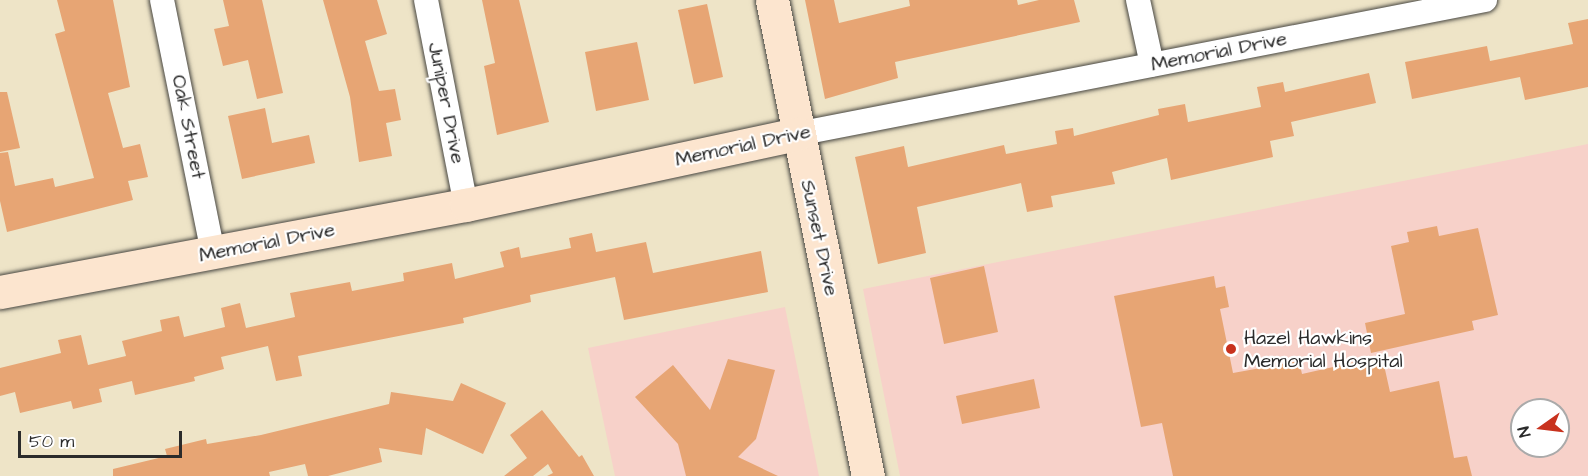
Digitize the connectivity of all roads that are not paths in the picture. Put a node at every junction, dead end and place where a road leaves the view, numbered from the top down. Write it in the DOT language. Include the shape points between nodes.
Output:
graph roads {
  1 [pos="162,0"];
  2 [pos="426,0"];
  3 [pos="772,0"];
  4 [pos="1138,0"];
  5 [pos="1485,0"];
  6 [pos="1152,65"];
  7 [pos="797,134"];
  8 [pos="466,205"];
  9 [pos="213,254"];
  10 [pos="0,292"];
  11 [pos="868,476"];
  1 -- 9 [label="street, Oak Street"];
  2 -- 8 [label="street, Juniper Drive"];
  3 -- 7 [label="street, Sunset Drive"];
  4 -- 6 [label="street"];
  5 -- 6 [label="street, Memorial Drive"];
  6 -- 7 [label="street, Memorial Drive"];
  7 -- 8 [label="street, Memorial Drive"];
  7 -- 11 [label="street, Sunset Drive"];
  8 -- 9 [label="street, Memorial Drive"];
  9 -- 10 [label="street, Memorial Drive"];
}
